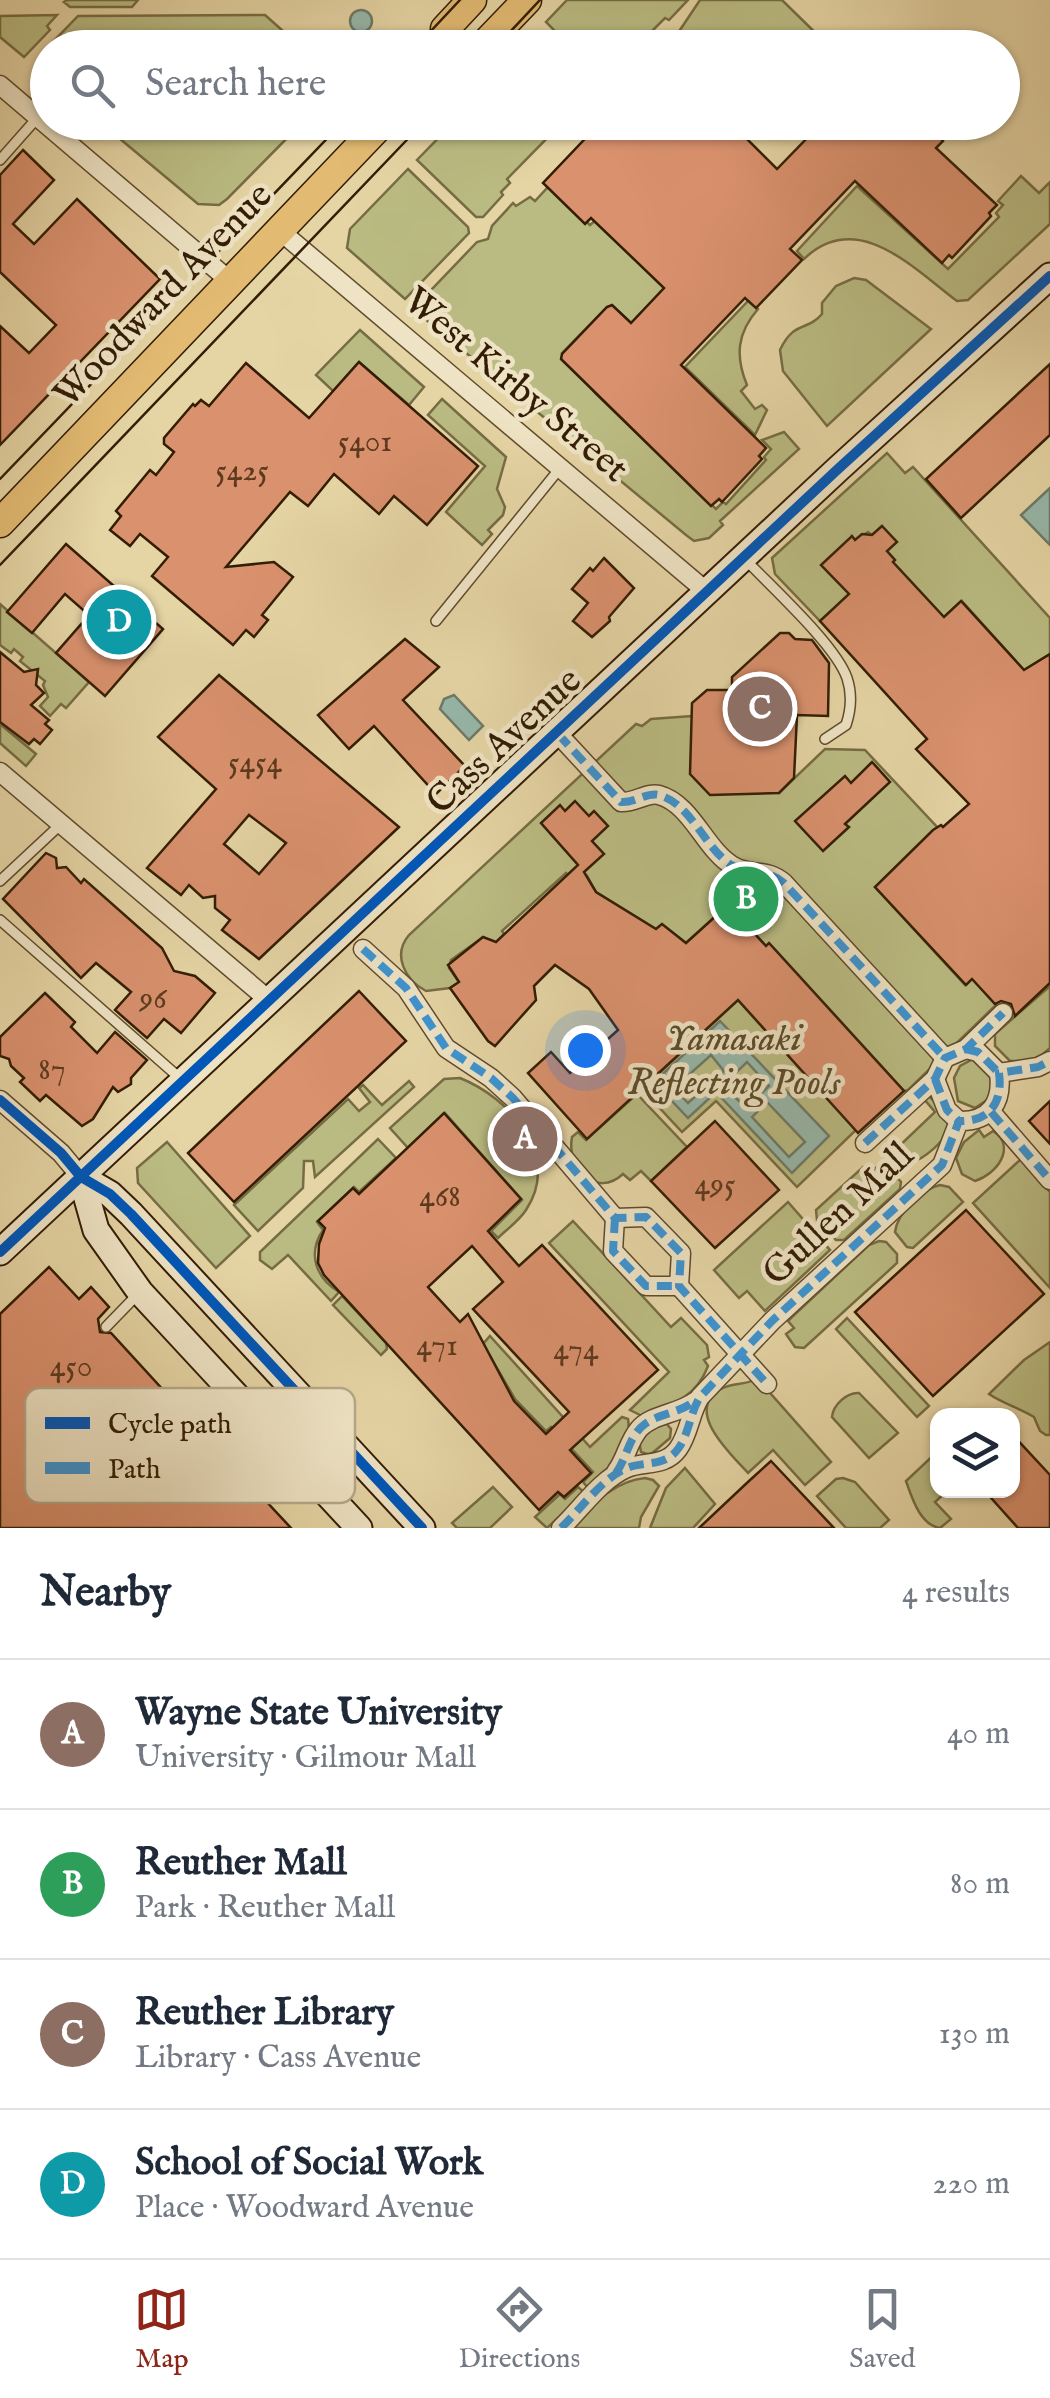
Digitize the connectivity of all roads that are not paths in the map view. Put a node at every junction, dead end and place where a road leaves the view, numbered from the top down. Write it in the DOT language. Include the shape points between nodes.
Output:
graph roads {
  1 [pos="472,0"];
  2 [pos="527,0"];
  3 [pos="445,30"];
  4 [pos="498,30"];
  5 [pos="0,84"];
  6 [pos="30,109"];
  7 [pos="30,125"];
  8 [pos="66,140"];
  9 [pos="365,140"];
  10 [pos="0,160"];
  11 [pos="280,230"];
  12 [pos="1050,276"];
  13 [pos="230,281"];
  14 [pos="561,467"];
  15 [pos="0,523"];
  16 [pos="744,558"];
  17 [pos="707,592"];
  18 [pos="436,621"];
  19 [pos="558,734"];
  20 [pos="825,739"];
  21 [pos="0,772"];
  22 [pos="62,824"];
  23 [pos="0,881"];
  24 [pos="0,920"];
  25 [pos="363,949"];
  26 [pos="270,1001"];
  27 [pos="1003,1013"];
  28 [pos="966,1049"];
  29 [pos="945,1058"];
  30 [pos="1050,1061"];
  31 [pos="999,1073"];
  32 [pos="935,1079"];
  33 [pos="184,1082"];
  34 [pos="0,1100"];
  35 [pos="991,1112"];
  36 [pos="959,1120"];
  37 [pos="864,1143"];
  38 [pos="81,1176"];
  39 [pos="1050,1180"];
  40 [pos="615,1218"];
  41 [pos="0,1252"];
  42 [pos="179,1265"];
  43 [pos="679,1286"];
  44 [pos="140,1292"];
  45 [pos="106,1328"];
  46 [pos="740,1355"];
  47 [pos="767,1384"];
  48 [pos="230,1388"];
  49 [pos="292,1388"];
  50 [pos="700,1397"];
  51 [pos="355,1456"];
  52 [pos="614,1476"];
  53 [pos="389,1493"];
  54 [pos="337,1503"];
  55 [pos="357,1525"];
  56 [pos="422,1528"];
  57 [pos="562,1528"];
  1 -- 3 [label="main road"];
  2 -- 4 [label="main road"];
  5 -- 6 [label="street"];
  7 -- 10 [label="lane"];
  8 -- 13 [label="street"];
  9 -- 11 [label="main road, Woodward Avenue"];
  11 -- 13 [label="main road, Woodward Avenue"];
  11 -- 14 [label="street, West Kirby Street"];
  12 -- 16 [label="street, Cass Avenue"];
  13 -- 15 [label="main road, Woodward Avenue"];
  14 -- 17 [label="street, West Kirby Street"];
  14 -- 18 [label="lane"];
  16 -- 17 [label="street, Cass Avenue"];
  16 -- 20 [label="lane" via="847,678 846,725"];
  17 -- 19 [label="street, Cass Avenue"];
  19 -- 26 [label="street, Cass Avenue"];
  19 -- 29 [label="street" via="622,802 666,798 734,868 770,873 784,883"];
  21 -- 22 [label="street"];
  22 -- 23 [label="lane"];
  22 -- 26 [label="street"];
  24 -- 33 [label="lane"];
  25 -- 40 [label="street" via="406,988 446,1048 513,1098"];
  26 -- 33 [label="street, Cass Avenue"];
  27 -- 28 [label="street"];
  28 -- 29 [label="street"];
  28 -- 31 [label="street"];
  29 -- 32 [label="street"];
  30 -- 31 [label="street"];
  31 -- 35 [label="street"];
  32 -- 36 [label="street"];
  32 -- 37 [label="street"];
  33 -- 38 [label="street, Cass Avenue"];
  34 -- 38 [label="street"];
  35 -- 36 [label="street"];
  35 -- 39 [label="street"];
  36 -- 46 [label="street, Gullen Mall" via="942,1165"];
  38 -- 41 [label="street, Cass Avenue"];
  38 -- 42 [label="street" via="110,1194"];
  38 -- 44 [label="street" via="96,1230"];
  40 -- 43 [label="street" via="646,1218 681,1253"];
  40 -- 43 [label="street" via="612,1251 646,1286"];
  42 -- 44 [label="street" via="157,1255 141,1259 135,1274"];
  42 -- 49 [label="street"];
  43 -- 46 [label="street"];
  44 -- 45 [label="lane"];
  44 -- 48 [label="street"];
  46 -- 47 [label="street"];
  46 -- 50 [label="street, Gullen Mall"];
  50 -- 52 [label="street, Gullen Mall" via="636,1432"];
  50 -- 52 [label="street, Gullen Mall" via="671,1456"];
  51 -- 53 [label="street"];
  52 -- 57 [label="street, Gullen Mall"];
  53 -- 55 [label="street"];
  53 -- 56 [label="street"];
  54 -- 55 [label="street"];
}
